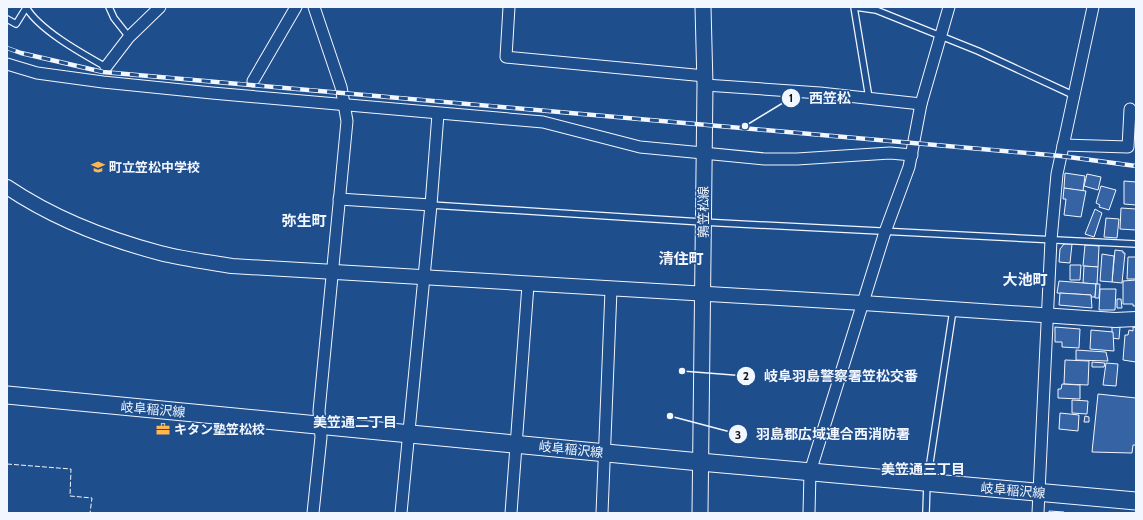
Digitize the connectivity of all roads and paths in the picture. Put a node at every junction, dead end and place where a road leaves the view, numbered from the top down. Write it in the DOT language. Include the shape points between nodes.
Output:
graph roads {
  1 [pos="109,7"];
  2 [pos="160,7"];
  3 [pos="296,7"];
  4 [pos="314,7"];
  5 [pos="509,7"];
  6 [pos="703,7"];
  7 [pos="855,7"];
  8 [pos="949,7"];
  9 [pos="1093,7"];
  10 [pos="26,8"];
  11 [pos="7,19"];
  12 [pos="129,37"];
  13 [pos="941,37"];
  14 [pos="7,64"];
  15 [pos="106,67"];
  16 [pos="705,80"];
  17 [pos="253,81"];
  18 [pos="1073,96"];
  19 [pos="869,98"];
  20 [pos="921,104"];
  21 [pos="345,106"];
  22 [pos="1130,109"];
  23 [pos="438,114"];
  24 [pos="1063,145"];
  25 [pos="703,154"];
  26 [pos="912,155"];
  27 [pos="7,187"];
  28 [pos="339,199"];
  29 [pos="431,205"];
  30 [pos="702,222"];
  31 [pos="885,232"];
  32 [pos="1051,240"];
  33 [pos="1136,244"];
  34 [pos="333,273"];
  35 [pos="424,278"];
  36 [pos="528,285"];
  37 [pos="610,290"];
  38 [pos="703,294"];
  39 [pos="863,303"];
  40 [pos="953,309"];
  41 [pos="1048,316"];
  42 [pos="1136,319"];
  43 [pos="7,394"];
  44 [pos="321,425"];
  45 [pos="408,433"];
  46 [pos="515,444"];
  47 [pos="604,452"];
  48 [pos="700,462"];
  49 [pos="810,472"];
  50 [pos="927,482"];
  51 [pos="1039,492"];
  52 [pos="1136,501"];
  53 [pos="314,513"];
  54 [pos="401,513"];
  55 [pos="511,513"];
  56 [pos="602,513"];
  57 [pos="700,513"];
  58 [pos="808,513"];
  59 [pos="926,513"];
  60 [pos="1038,513"];
  1 -- 12 [label="lane"];
  2 -- 12 [label="street"];
  3 -- 17 [label="street"];
  4 -- 21 [label="street"];
  5 -- 16 [label="street" via="506,57"];
  6 -- 16 [label="main road, 鶉笠松線"];
  7 -- 13 [label="lane" via="876,10"];
  7 -- 19 [label="lane"];
  8 -- 13 [label="street"];
  9 -- 18 [label="street"];
  10 -- 11 [label="lane" via="16,24"];
  10 -- 15 [label="lane" via="34,18 78,51"];
  12 -- 15 [label="street"];
  13 -- 18 [label="lane" via="978,51"];
  13 -- 20 [label="street"];
  14 -- 21 [label="street" via="37,73 103,82"];
  16 -- 19 [label="street"];
  16 -- 25 [label="main road, 鶉笠松線"];
  18 -- 24 [label="street"];
  19 -- 20 [label="street"];
  20 -- 26 [label="street"];
  21 -- 23 [label="street"];
  21 -- 28 [label="street" via="347,121"];
  22 -- 24 [label="street" via="1128,147"];
  23 -- 25 [label="street" via="543,122 640,147"];
  23 -- 29 [label="street"];
  24 -- 32 [label="street"];
  25 -- 26 [label="street" via="765,159 890,153"];
  25 -- 30 [label="main road, 鶉笠松線"];
  26 -- 31 [label="street"];
  27 -- 34 [label="street" via="58,216 106,236 161,253 232,266"];
  28 -- 29 [label="street"];
  28 -- 34 [label="street"];
  29 -- 30 [label="lane"];
  29 -- 35 [label="street"];
  30 -- 31 [label="lane"];
  30 -- 38 [label="main road, 鶉笠松線"];
  31 -- 32 [label="lane"];
  31 -- 39 [label="street"];
  32 -- 33 [label="lane"];
  32 -- 41 [label="street"];
  34 -- 35 [label="street"];
  34 -- 44 [label="street" via="319,412"];
  35 -- 36 [label="street"];
  35 -- 45 [label="street"];
  36 -- 37 [label="street"];
  36 -- 46 [label="street"];
  37 -- 38 [label="street"];
  37 -- 47 [label="street"];
  38 -- 39 [label="street"];
  38 -- 48 [label="main road, 鶉笠松線"];
  39 -- 40 [label="street"];
  39 -- 49 [label="street"];
  40 -- 41 [label="street"];
  40 -- 50 [label="lane"];
  41 -- 42 [label="street"];
  41 -- 51 [label="street"];
  43 -- 44 [label="main road, 岐阜稲沢線"];
  44 -- 45 [label="main road, 岐阜稲沢線"];
  44 -- 53 [label="street"];
  45 -- 46 [label="main road, 岐阜稲沢線"];
  45 -- 54 [label="street"];
  46 -- 47 [label="main road, 岐阜稲沢線"];
  46 -- 55 [label="street"];
  47 -- 48 [label="main road, 岐阜稲沢線"];
  47 -- 56 [label="street"];
  48 -- 49 [label="main road, 岐阜稲沢線"];
  48 -- 57 [label="main road, 鶉笠松線"];
  49 -- 50 [label="main road, 岐阜稲沢線"];
  49 -- 58 [label="street"];
  50 -- 51 [label="main road, 岐阜稲沢線"];
  50 -- 59 [label="lane"];
  51 -- 52 [label="main road, 岐阜稲沢線"];
  51 -- 60 [label="street"];
}
